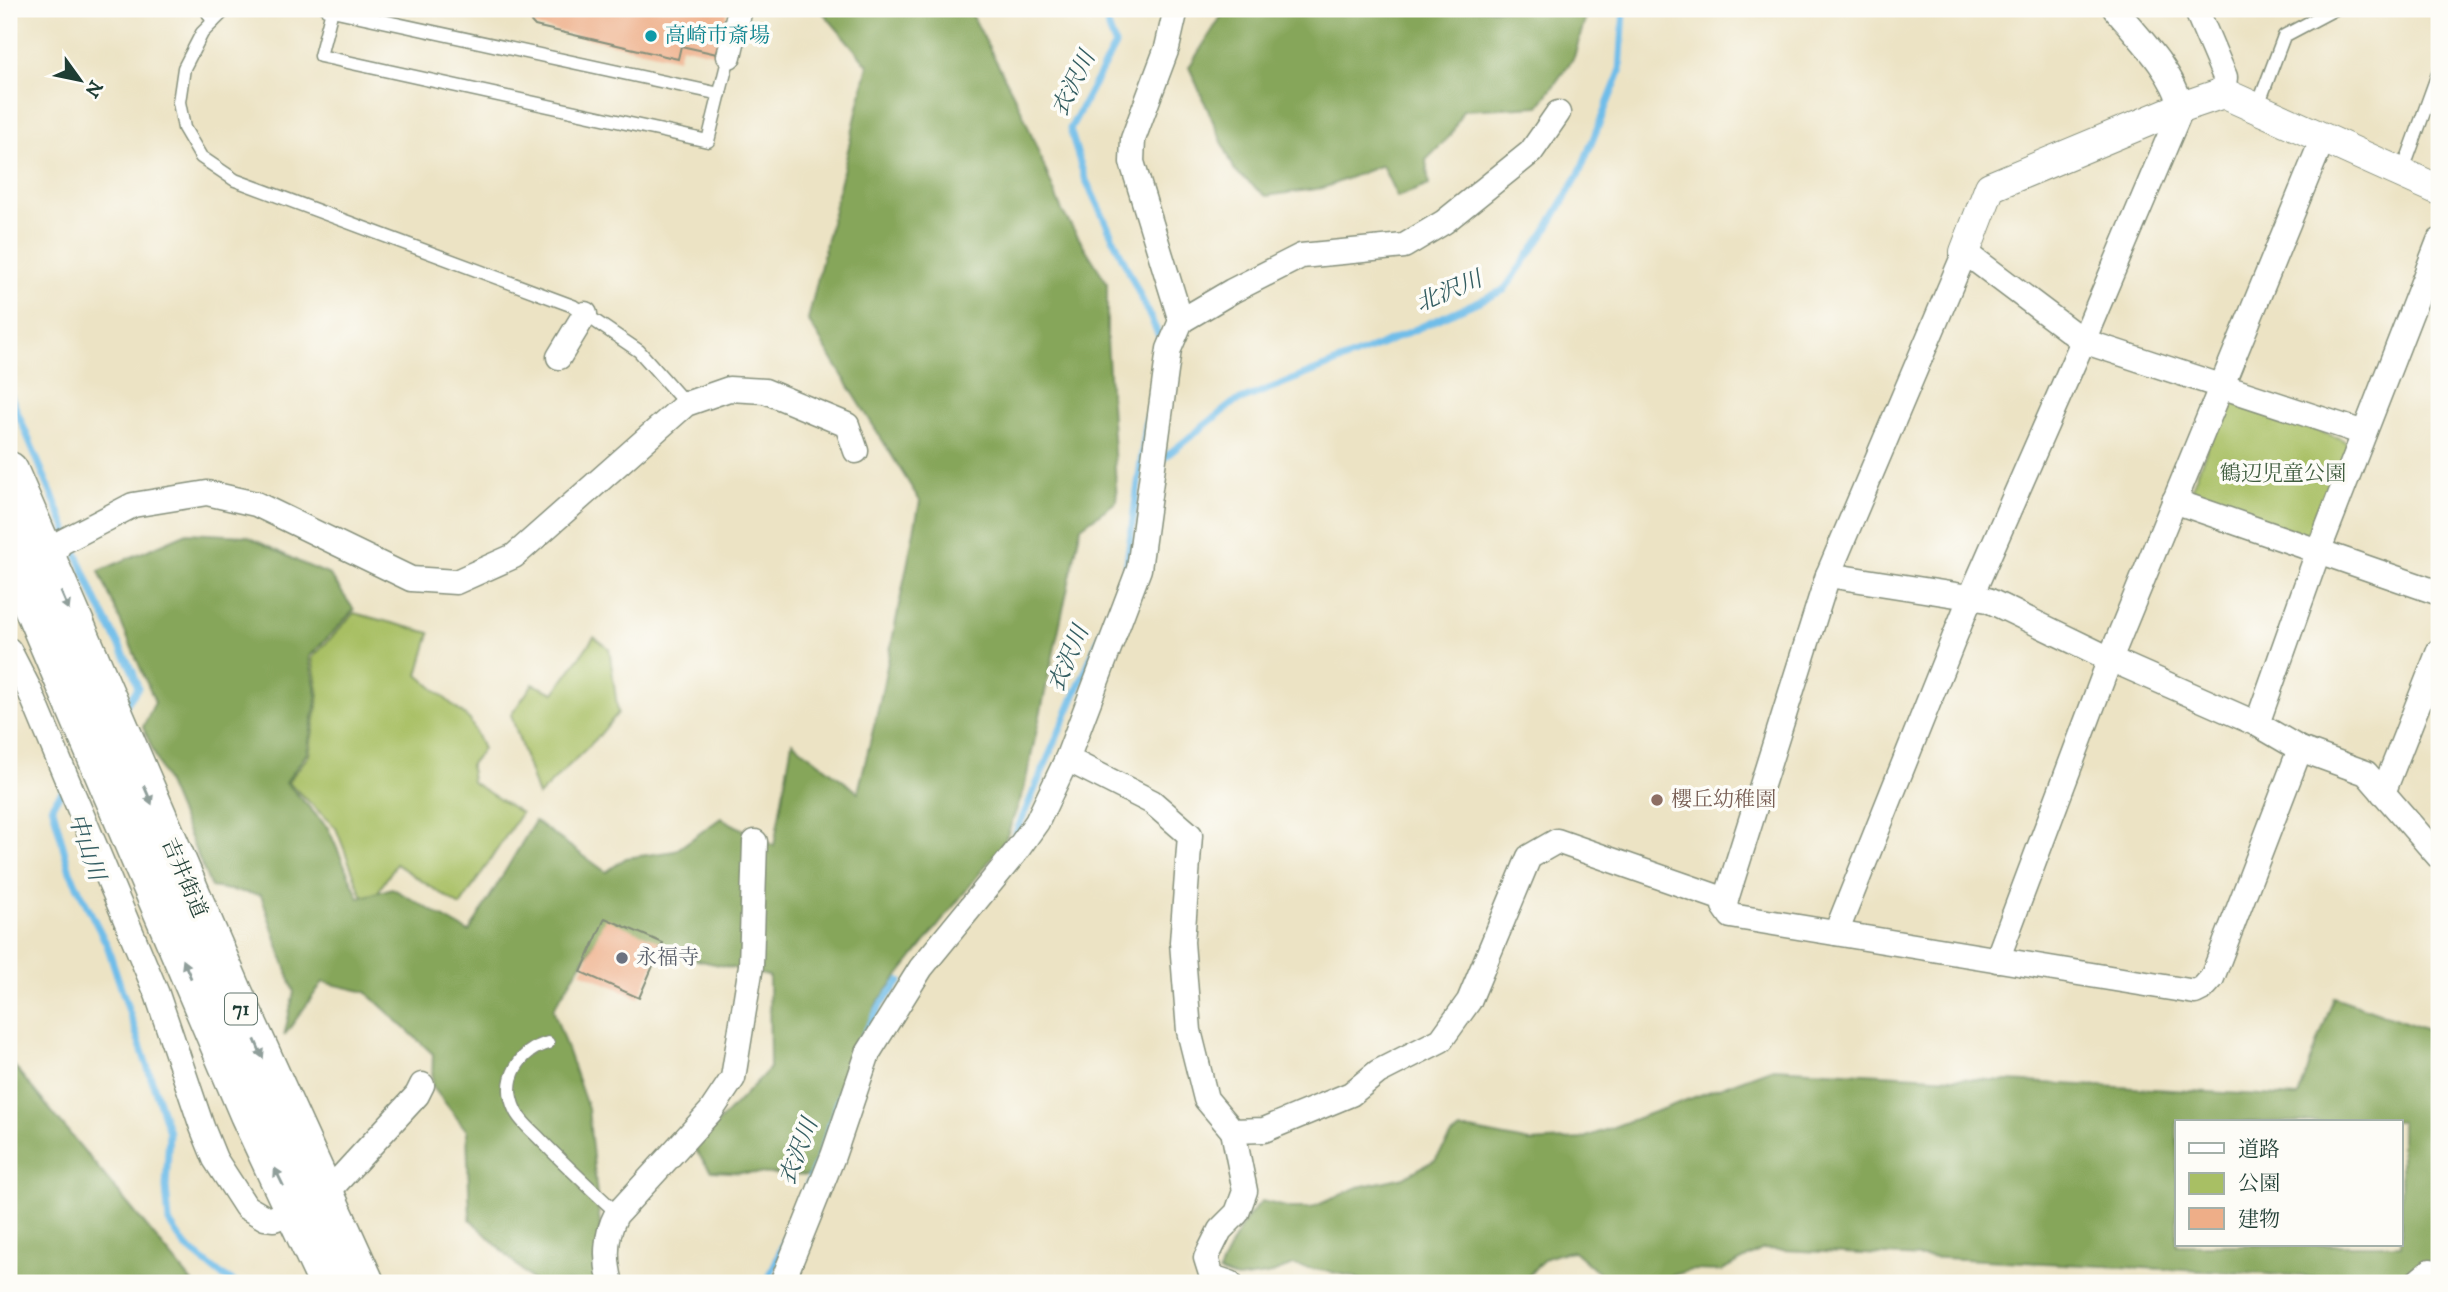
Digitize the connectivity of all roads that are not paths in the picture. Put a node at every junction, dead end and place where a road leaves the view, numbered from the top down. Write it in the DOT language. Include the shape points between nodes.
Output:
graph roads {
  1 [pos="206,9"];
  2 [pos="226,9"];
  3 [pos="329,9"];
  4 [pos="740,9"];
  5 [pos="1176,9"];
  6 [pos="2115,9"];
  7 [pos="2196,9"];
  8 [pos="2335,9"];
  9 [pos="213,22"];
  10 [pos="729,56"];
  11 [pos="2439,71"];
  12 [pos="2223,93"];
  13 [pos="720,94"];
  14 [pos="2182,107"];
  15 [pos="2257,108"];
  16 [pos="1558,113"];
  17 [pos="2323,138"];
  18 [pos="2402,173"];
  19 [pos="2439,190"];
  20 [pos="2439,241"];
  21 [pos="1965,252"];
  22 [pos="585,314"];
  23 [pos="1181,321"];
  24 [pos="2082,341"];
  25 [pos="559,357"];
  26 [pos="2221,386"];
  27 [pos="686,404"];
  28 [pos="2364,433"];
  29 [pos="856,451"];
  30 [pos="9,471"];
  31 [pos="2174,501"];
  32 [pos="2318,552"];
  33 [pos="29,564"];
  34 [pos="1828,575"];
  35 [pos="2439,593"];
  36 [pos="1971,596"];
  37 [pos="9,650"];
  38 [pos="2439,651"];
  39 [pos="2110,659"];
  40 [pos="2257,724"];
  41 [pos="96,741"];
  42 [pos="2300,749"];
  43 [pos="1067,759"];
  44 [pos="2383,793"];
  45 [pos="755,842"];
  46 [pos="2439,857"];
  47 [pos="1726,900"];
  48 [pos="1836,933"];
  49 [pos="1997,960"];
  50 [pos="548,1043"];
  51 [pos="422,1085"];
  52 [pos="1233,1131"];
  53 [pos="311,1203"];
  54 [pos="617,1213"];
  55 [pos="2439,1273"];
  56 [pos="328,1283"];
  57 [pos="365,1283"];
  58 [pos="611,1283"];
  59 [pos="782,1283"];
  60 [pos="1230,1283"];
  61 [pos="2416,1283"];
  1 -- 9 [label="lane"];
  2 -- 9 [label="lane"];
  3 -- 13 [label="lane"];
  3 -- 13 [label="lane" via="320,56 708,141"];
  4 -- 10 [label="street"];
  5 -- 23 [label="street" via="1167,48 1133,139 1132,162"];
  6 -- 14 [label="street" via="2176,87"];
  7 -- 12 [label="street" via="2225,77"];
  8 -- 15 [label="lane" via="2284,36"];
  9 -- 22 [label="lane" via="184,68 179,102 184,128 201,158 235,180"];
  10 -- 13 [label="lane"];
  11 -- 18 [label="lane"];
  12 -- 14 [label="street"];
  12 -- 15 [label="street"];
  14 -- 21 [label="street" via="1990,187"];
  14 -- 24 [label="street"];
  15 -- 17 [label="street"];
  16 -- 23 [label="street" via="1531,152 1444,222 1404,246 1301,257"];
  17 -- 18 [label="street"];
  17 -- 26 [label="street"];
  18 -- 19 [label="street"];
  20 -- 28 [label="street"];
  21 -- 24 [label="street"];
  21 -- 34 [label="street"];
  22 -- 25 [label="street"];
  22 -- 27 [label="lane" via="639,351"];
  23 -- 43 [label="street" via="1169,349 1139,569"];
  24 -- 26 [label="street"];
  24 -- 36 [label="street"];
  26 -- 28 [label="street"];
  26 -- 31 [label="street"];
  27 -- 29 [label="street" via="729,389 765,391 847,425"];
  27 -- 33 [label="street" via="514,556 456,582 411,579 256,504 207,493 133,505"];
  28 -- 32 [label="street"];
  30 -- 33 [label="main road, 吉井街道 / 71"];
  31 -- 32 [label="street"];
  31 -- 39 [label="street"];
  32 -- 35 [label="street"];
  32 -- 40 [label="street"];
  33 -- 41 [label="main road, 吉井街道 / 71"];
  34 -- 36 [label="street"];
  34 -- 47 [label="street"];
  36 -- 39 [label="street"];
  36 -- 48 [label="street"];
  37 -- 41 [label="street" via="29,689"];
  38 -- 44 [label="street"];
  39 -- 40 [label="street"];
  39 -- 49 [label="street"];
  40 -- 42 [label="street"];
  41 -- 53 [label="main road, 吉井街道 / 71" via="249,1114"];
  41 -- 53 [label="street" via="76,798 157,994 215,1159 246,1208 265,1218 274,1219"];
  42 -- 44 [label="street" via="2366,773"];
  42 -- 49 [label="street" via="2212,978 2203,988 2185,992"];
  43 -- 52 [label="street" via="1152,802 1190,835 1182,942 1189,1031 1206,1099"];
  43 -- 59 [label="street" via="1037,822 921,968 868,1053"];
  44 -- 46 [label="street"];
  45 -- 54 [label="street" via="751,966 733,1077 711,1111"];
  47 -- 48 [label="street" via="1724,906 1731,916"];
  47 -- 52 [label="street" via="1557,841 1529,857 1469,1001 1441,1040 1378,1072 1351,1094 1264,1130"];
  48 -- 49 [label="street"];
  50 -- 54 [label="lane" via="523,1055 513,1073 514,1110"];
  51 -- 53 [label="street" via="418,1096"];
  52 -- 60 [label="street" via="1245,1191 1237,1213 1220,1230 1206,1258 1212,1277"];
  53 -- 56 [label="main road, 吉井街道 / 71"];
  53 -- 57 [label="main road, 吉井街道 / 71"];
  54 -- 58 [label="street" via="609,1227 606,1253"];
  55 -- 61 [label="street" via="2430,1271"];
}
